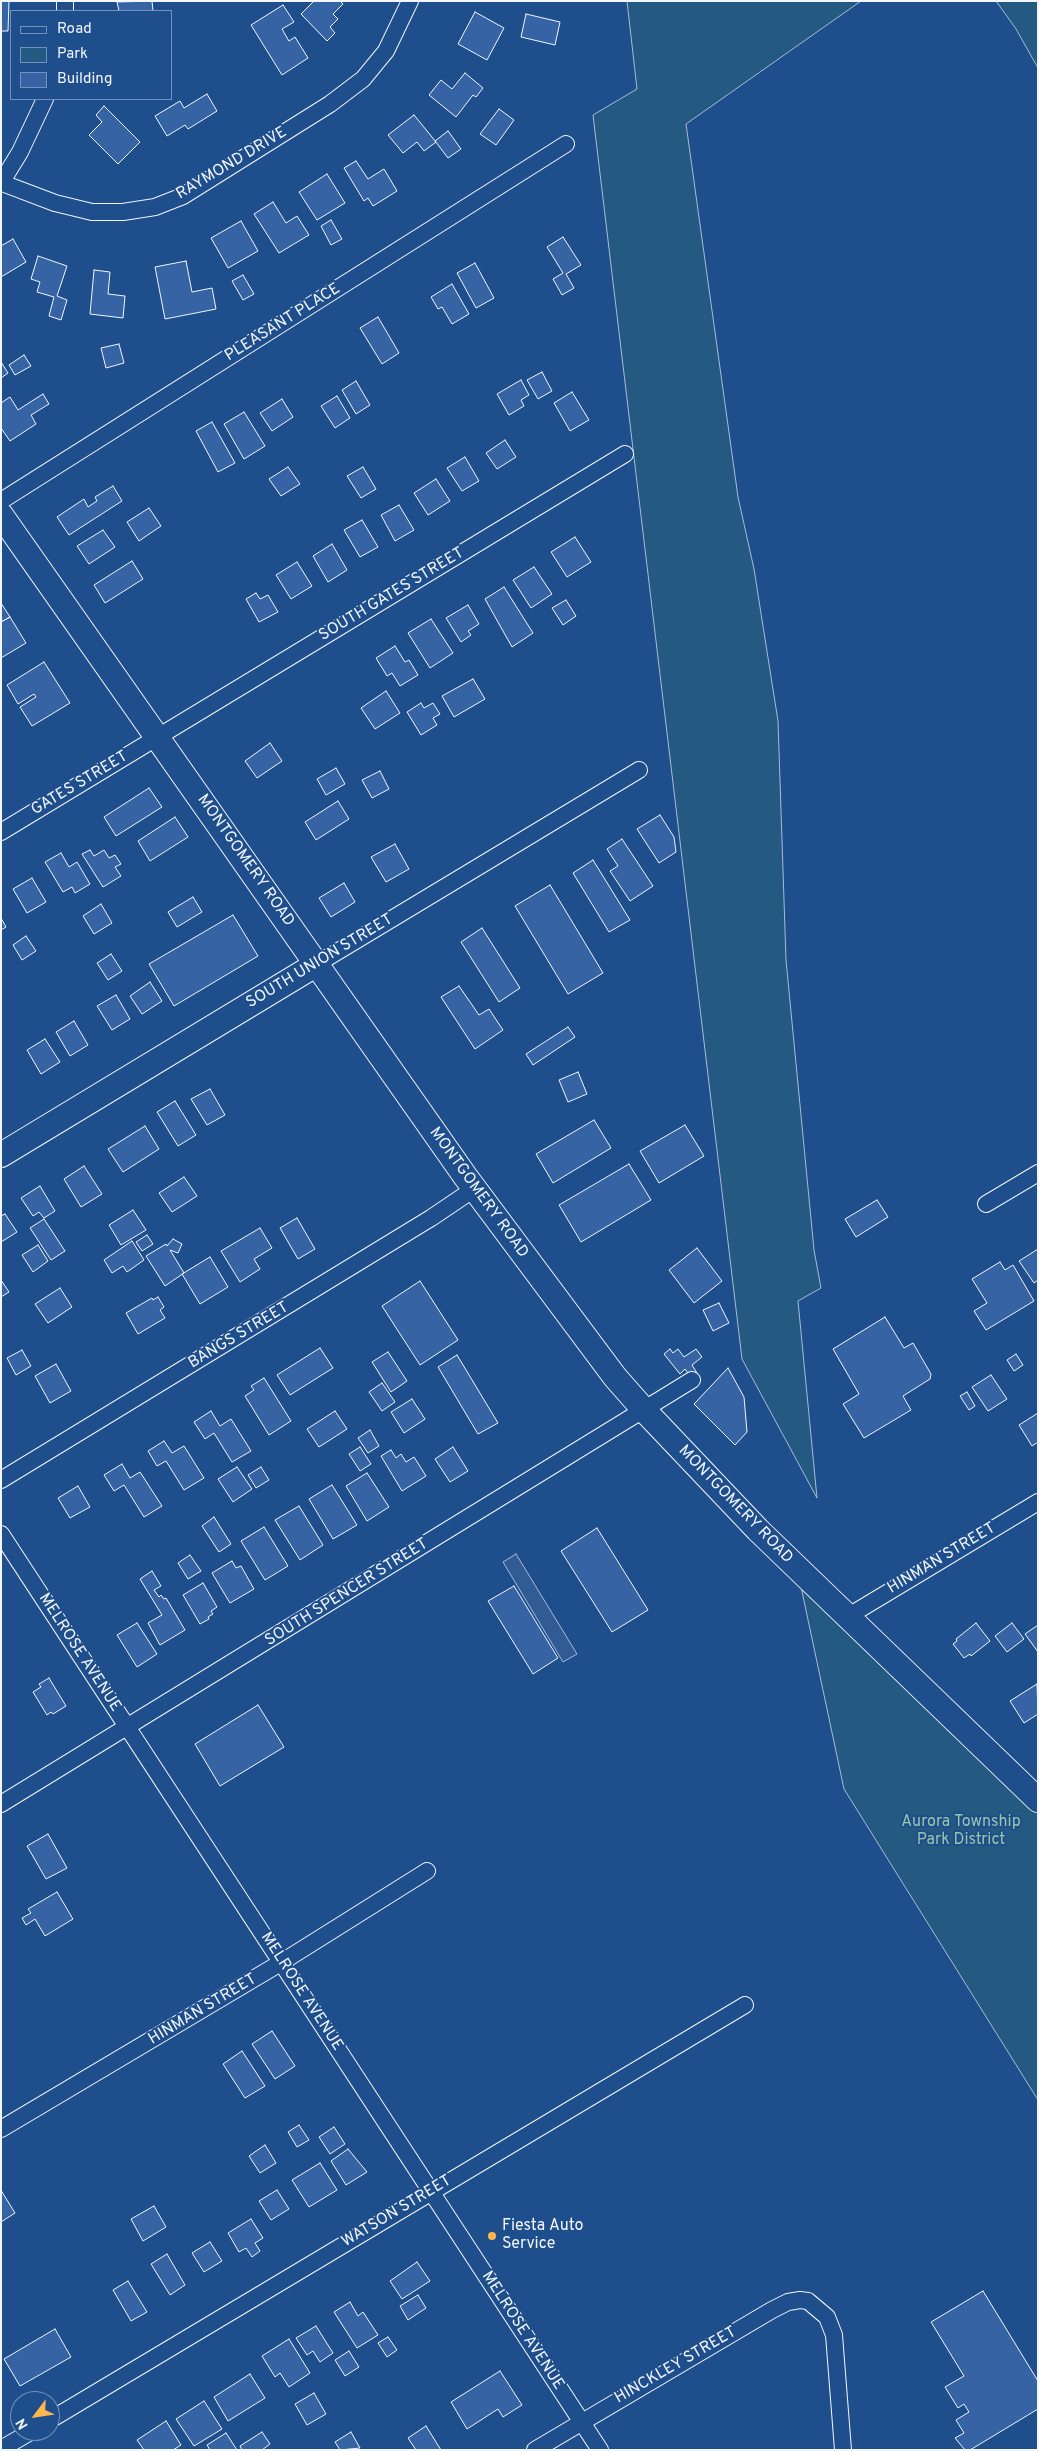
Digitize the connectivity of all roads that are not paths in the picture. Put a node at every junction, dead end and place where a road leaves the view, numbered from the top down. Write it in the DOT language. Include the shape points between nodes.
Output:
graph roads {
  1 [pos="410,1"];
  2 [pos="45,100"];
  3 [pos="566,144"];
  4 [pos="2,183"];
  5 [pos="625,454"];
  6 [pos="1,501"];
  7 [pos="1,515"];
  8 [pos="158,737"];
  9 [pos="640,770"];
  10 [pos="1,832"];
  11 [pos="317,964"];
  12 [pos="1,1154"];
  13 [pos="1038,1173"];
  14 [pos="474,1189"];
  15 [pos="986,1204"];
  16 [pos="692,1380"];
  17 [pos="644,1410"];
  18 [pos="1,1480"];
  19 [pos="1038,1502"];
  20 [pos="1,1534"];
  21 [pos="847,1617"];
  22 [pos="128,1727"];
  23 [pos="1038,1800"];
  24 [pos="1,1804"];
  25 [pos="427,1871"];
  26 [pos="282,1962"];
  27 [pos="745,2005"];
  28 [pos="1,2130"];
  29 [pos="430,2192"];
  30 [pos="60,2414"];
  31 [pos="582,2422"];
  32 [pos="15,2441"];
  33 [pos="1,2449"];
  34 [pos="535,2450"];
  35 [pos="600,2450"];
  36 [pos="843,2450"];
  1 -- 4 [label="street, RAYMOND DRIVE" via="386,51 362,79 330,104 183,196 155,207 92,212 55,203"];
  2 -- 4 [label="street"];
  3 -- 6 [label="street, PLEASANT PLACE"];
  5 -- 8 [label="street, SOUTH GATES STREET"];
  7 -- 8 [label="street, MONTGOMERY ROAD"];
  8 -- 10 [label="street, GATES STREET"];
  8 -- 11 [label="street, MONTGOMERY ROAD"];
  9 -- 11 [label="street, SOUTH UNION STREET"];
  11 -- 12 [label="street, SOUTH UNION STREET"];
  11 -- 14 [label="street, MONTGOMERY ROAD"];
  13 -- 15 [label="street"];
  14 -- 17 [label="street, MONTGOMERY ROAD"];
  14 -- 18 [label="street, BANGS STREET"];
  16 -- 17 [label="street, SOUTH SPENCER STREET"];
  17 -- 21 [label="street, MONTGOMERY ROAD" via="758,1530"];
  17 -- 22 [label="street, SOUTH SPENCER STREET"];
  19 -- 21 [label="street, HINMAN STREET"];
  20 -- 22 [label="street, MELROSE AVENUE"];
  21 -- 23 [label="street, MONTGOMERY ROAD"];
  22 -- 24 [label="street, SOUTH SPENCER STREET"];
  22 -- 26 [label="street, MELROSE AVENUE"];
  25 -- 26 [label="street, HINMAN STREET"];
  26 -- 28 [label="street, HINMAN STREET"];
  26 -- 29 [label="street, MELROSE AVENUE"];
  27 -- 29 [label="street, WATSON STREET"];
  29 -- 30 [label="street, WATSON STREET"];
  29 -- 31 [label="street, MELROSE AVENUE"];
  31 -- 34 [label="street, HINCKLEY STREET"];
  31 -- 35 [label="street, MELROSE AVENUE"];
  31 -- 36 [label="street, HINCKLEY STREET" via="772,2310 800,2300 808,2301 827,2317 834,2335"];
  32 -- 33 [label="street"];
}
